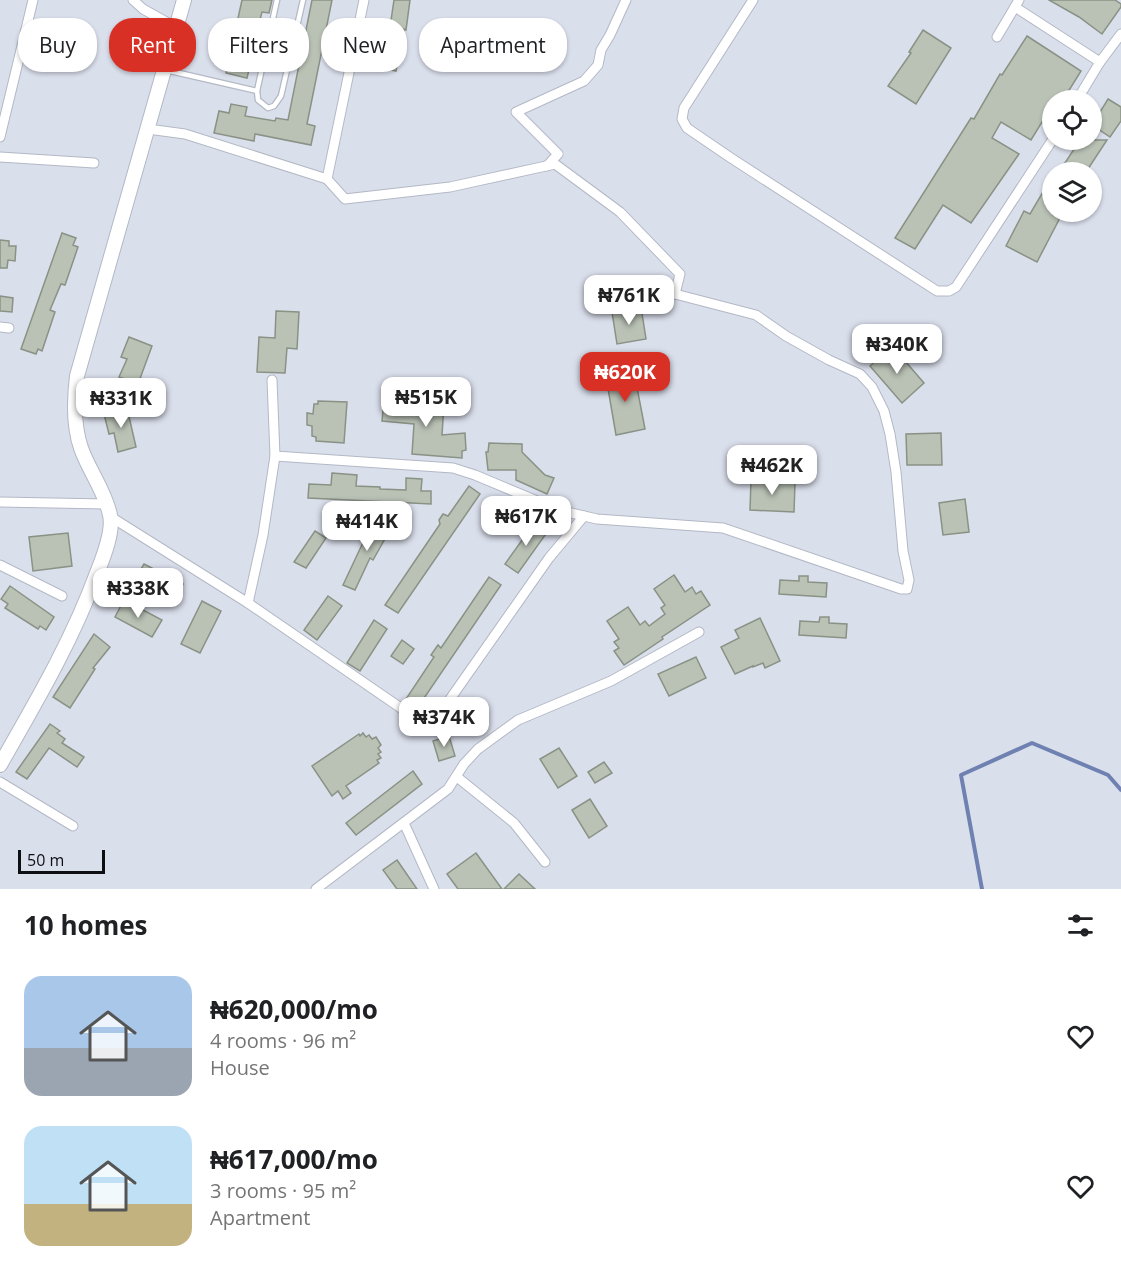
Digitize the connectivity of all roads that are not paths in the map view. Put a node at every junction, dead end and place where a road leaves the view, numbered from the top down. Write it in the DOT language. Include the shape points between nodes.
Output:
graph roads {
  1 [pos="33,0"];
  2 [pos="133,0"];
  3 [pos="184,0"];
  4 [pos="277,0"];
  5 [pos="303,0"];
  6 [pos="364,0"];
  7 [pos="626,0"];
  8 [pos="753,0"];
  9 [pos="1017,3"];
  10 [pos="159,18"];
  11 [pos="180,18"];
  12 [pos="1121,34"];
  13 [pos="997,37"];
  14 [pos="1100,62"];
  15 [pos="163,72"];
  16 [pos="173,72"];
  17 [pos="1083,90"];
  18 [pos="257,91"];
  19 [pos="148,129"];
  20 [pos="0,137"];
  21 [pos="1046,150"];
  22 [pos="0,157"];
  23 [pos="94,163"];
  24 [pos="547,166"];
  25 [pos="327,179"];
  26 [pos="675,294"];
  27 [pos="604,307"];
  28 [pos="272,380"];
  29 [pos="275,456"];
  30 [pos="0,502"];
  31 [pos="108,510"];
  32 [pos="584,516"];
  33 [pos="0,565"];
  34 [pos="62,596"];
  35 [pos="248,603"];
  36 [pos="699,632"];
  37 [pos="0,765"];
  38 [pos="457,777"];
  39 [pos="0,782"];
  40 [pos="404,823"];
  41 [pos="73,826"];
  42 [pos="545,862"];
  43 [pos="316,889"];
  44 [pos="434,889"];
  1 -- 20 [label="street"];
  2 -- 10 [label="street"];
  3 -- 11 [label="main road"];
  4 -- 18 [label="lane"];
  5 -- 18 [label="lane" via="279,102 264,106"];
  6 -- 25 [label="street"];
  7 -- 24 [label="street" via="601,50 598,65 584,81 516,112 558,154"];
  8 -- 21 [label="street" via="684,108 682,119 687,128 937,291 956,287"];
  9 -- 13 [label="street"];
  9 -- 14 [label="street"];
  12 -- 14 [label="street"];
  14 -- 17 [label="street"];
  15 -- 19 [label="main road"];
  16 -- 18 [label="lane"];
  19 -- 25 [label="street" via="185,134"];
  19 -- 31 [label="main road" via="77,376 74,402 81,450"];
  22 -- 23 [label="street"];
  24 -- 25 [label="street" via="450,187 345,199"];
  24 -- 26 [label="street" via="555,164 620,212 680,274"];
  26 -- 27 [label="street"];
  26 -- 32 [label="street" via="756,315 786,336 860,374 872,387 890,434 909,579 907,589 723,528"];
  28 -- 29 [label="street"];
  29 -- 32 [label="street" via="453,468"];
  29 -- 35 [label="street"];
  30 -- 31 [label="street"];
  31 -- 35 [label="street"];
  31 -- 37 [label="main road" via="107,545 83,611"];
  32 -- 35 [label="street" via="549,558 434,722 427,726"];
  33 -- 34 [label="street"];
  36 -- 38 [label="street" via="611,681 518,720 478,749"];
  38 -- 40 [label="street" via="448,789"];
  38 -- 42 [label="street" via="514,823"];
  39 -- 41 [label="street"];
  40 -- 43 [label="street"];
  40 -- 44 [label="street"];
}
